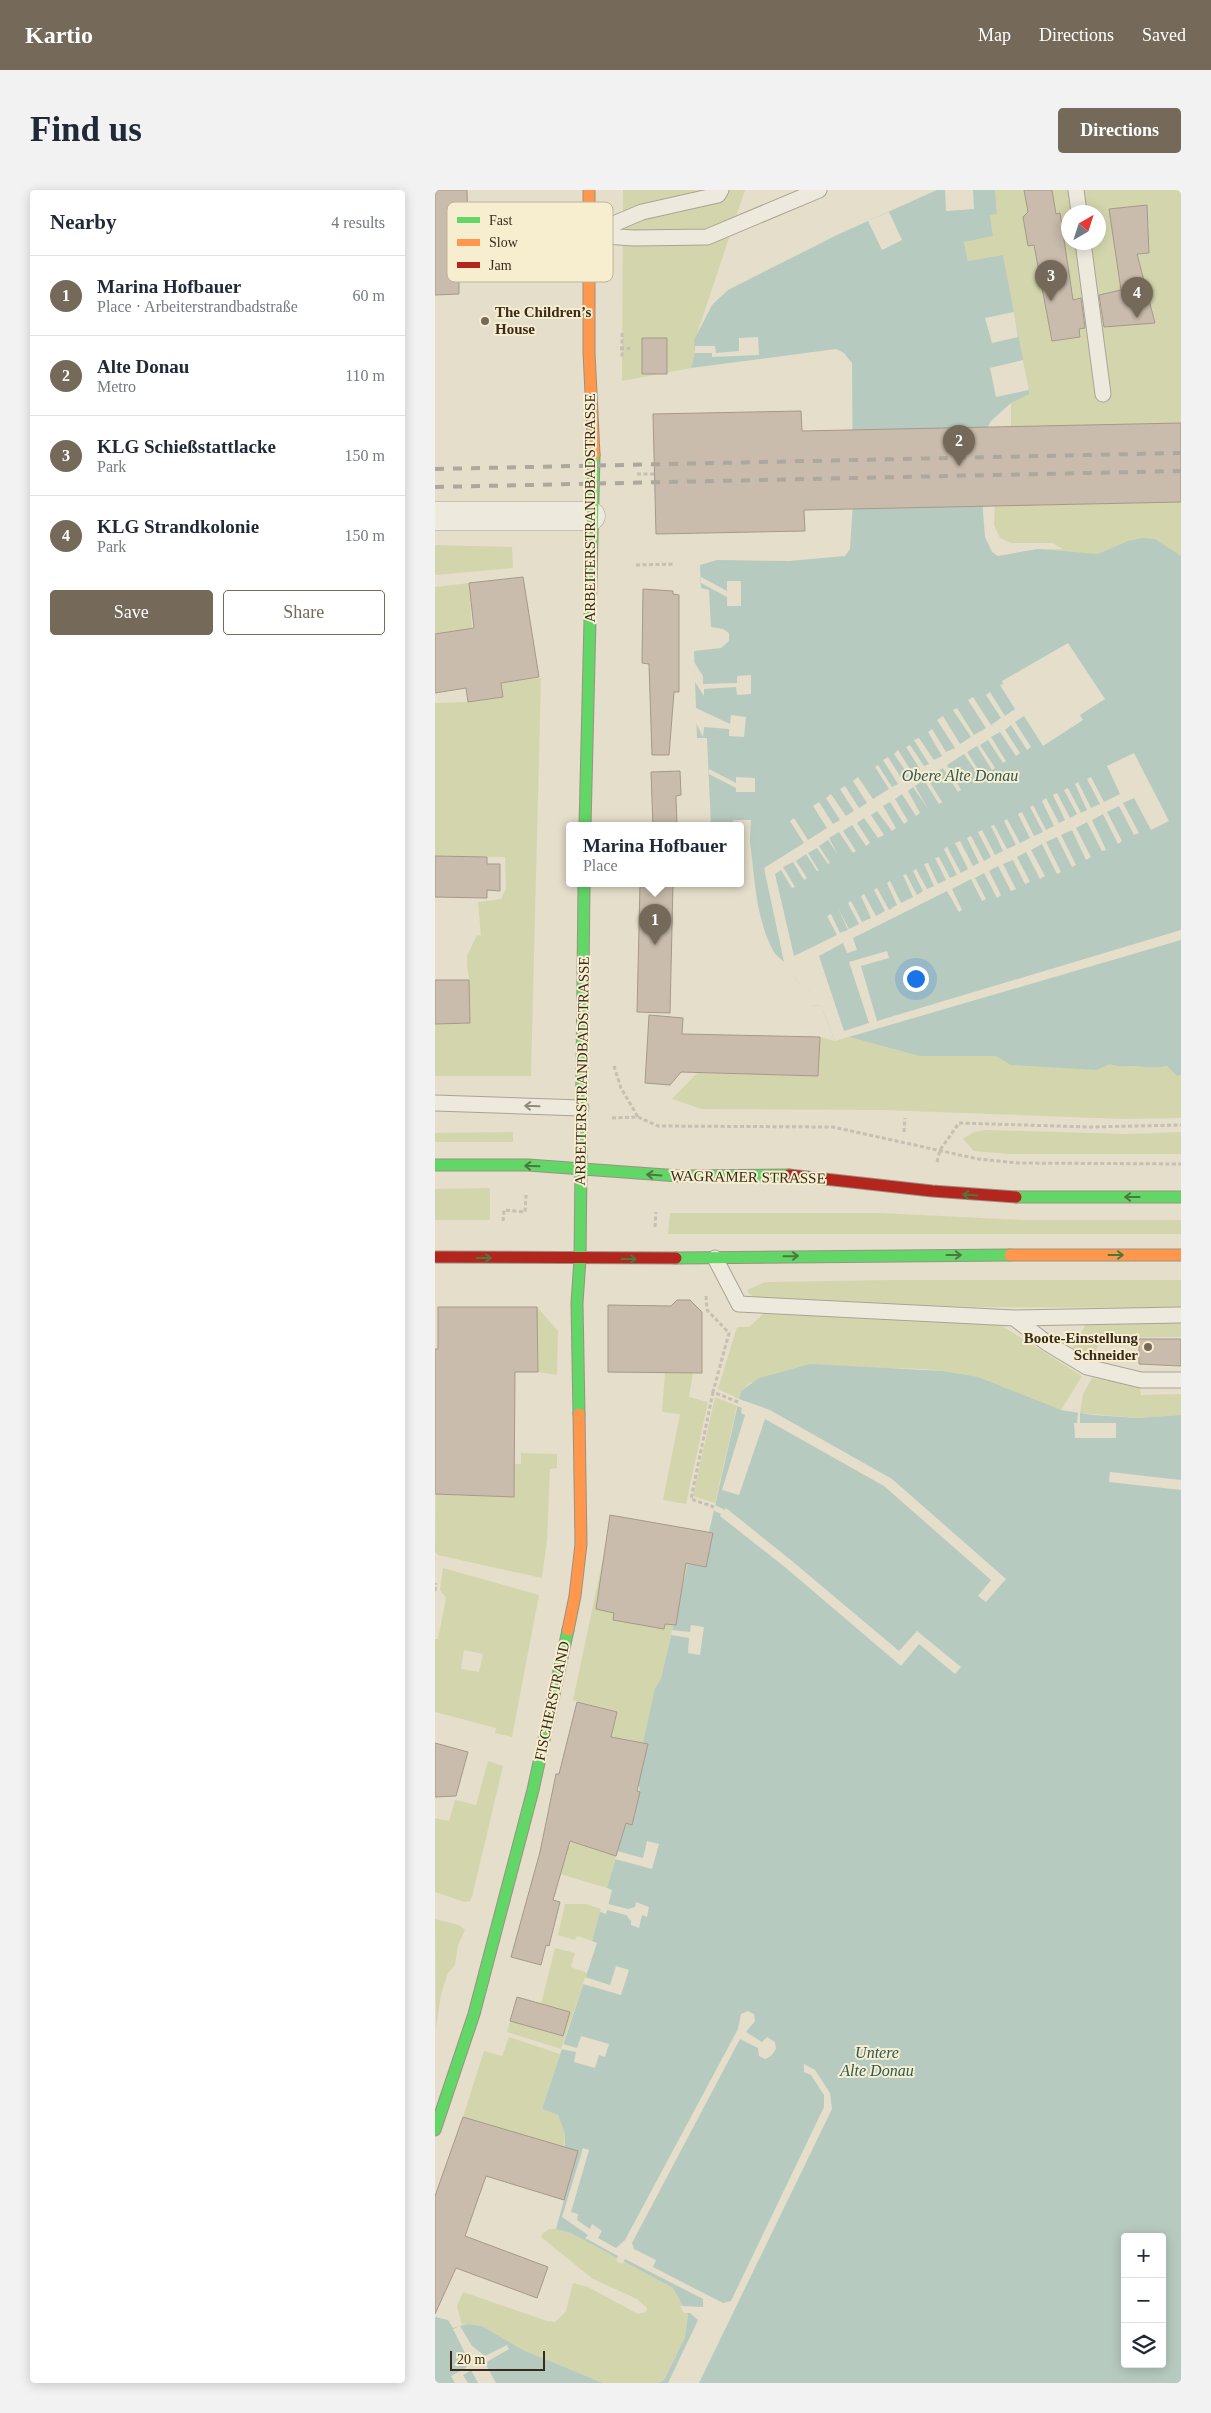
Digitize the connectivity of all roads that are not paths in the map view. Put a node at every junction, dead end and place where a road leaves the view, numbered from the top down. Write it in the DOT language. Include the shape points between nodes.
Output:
graph roads {
  1 [pos="721,190"];
  2 [pos="819,190"];
  3 [pos="1076,190"];
  4 [pos="1078,205"];
  5 [pos="613,225"];
  6 [pos="613,237"];
  7 [pos="1084,250"];
  8 [pos="589,282"];
  9 [pos="1103,394"];
  10 [pos="435,516"];
  11 [pos="591,516"];
  12 [pos="585,822"];
  13 [pos="584,887"];
  14 [pos="435,1103"];
  15 [pos="581,1108"];
  16 [pos="435,1165"];
  17 [pos="581,1168"];
  18 [pos="1181,1198"];
  19 [pos="1181,1255"];
  20 [pos="435,1257"];
  21 [pos="715,1258"];
  22 [pos="580,1259"];
  23 [pos="1181,1315"];
  24 [pos="1013,1318"];
  25 [pos="1181,1380"];
  26 [pos="435,2130"];
  1 -- 5 [label="lane" via="718,195 642,212"];
  2 -- 6 [label="lane" via="707,237"];
  3 -- 4 [label="lane"];
  7 -- 9 [label="lane"];
  8 -- 11 [label="main road, ARBEITERSTRANDBADSTRASSE" via="593,439"];
  10 -- 11 [label="street"];
  11 -- 12 [label="main road, ARBEITERSTRANDBADSTRASSE"];
  13 -- 15 [label="main road, ARBEITERSTRANDBADSTRASSE"];
  15 -- 14 [label="lane, one-way"];
  15 -- 17 [label="main road, ARBEITERSTRANDBADSTRASSE"];
  17 -- 16 [label="main road, WAGRAMER STRASSE, one-way"];
  18 -- 17 [label="main road, WAGRAMER STRASSE, one-way" via="1005,1197 802,1175 672,1176"];
  17 -- 22 [label="main road, ARBEITERSTRANDBADSTRASSE"];
  21 -- 19 [label="main road, one-way"];
  20 -- 22 [label="main road, one-way"];
  22 -- 21 [label="main road, one-way"];
  21 -- 24 [label="lane" via="739,1304"];
  22 -- 26 [label="main road, FISCHERSTRAND" via="577,1303 581,1544 575,1596 528,1809 474,2014"];
  23 -- 24 [label="lane"];
  24 -- 25 [label="lane" via="1087,1367 1141,1380"];
}
